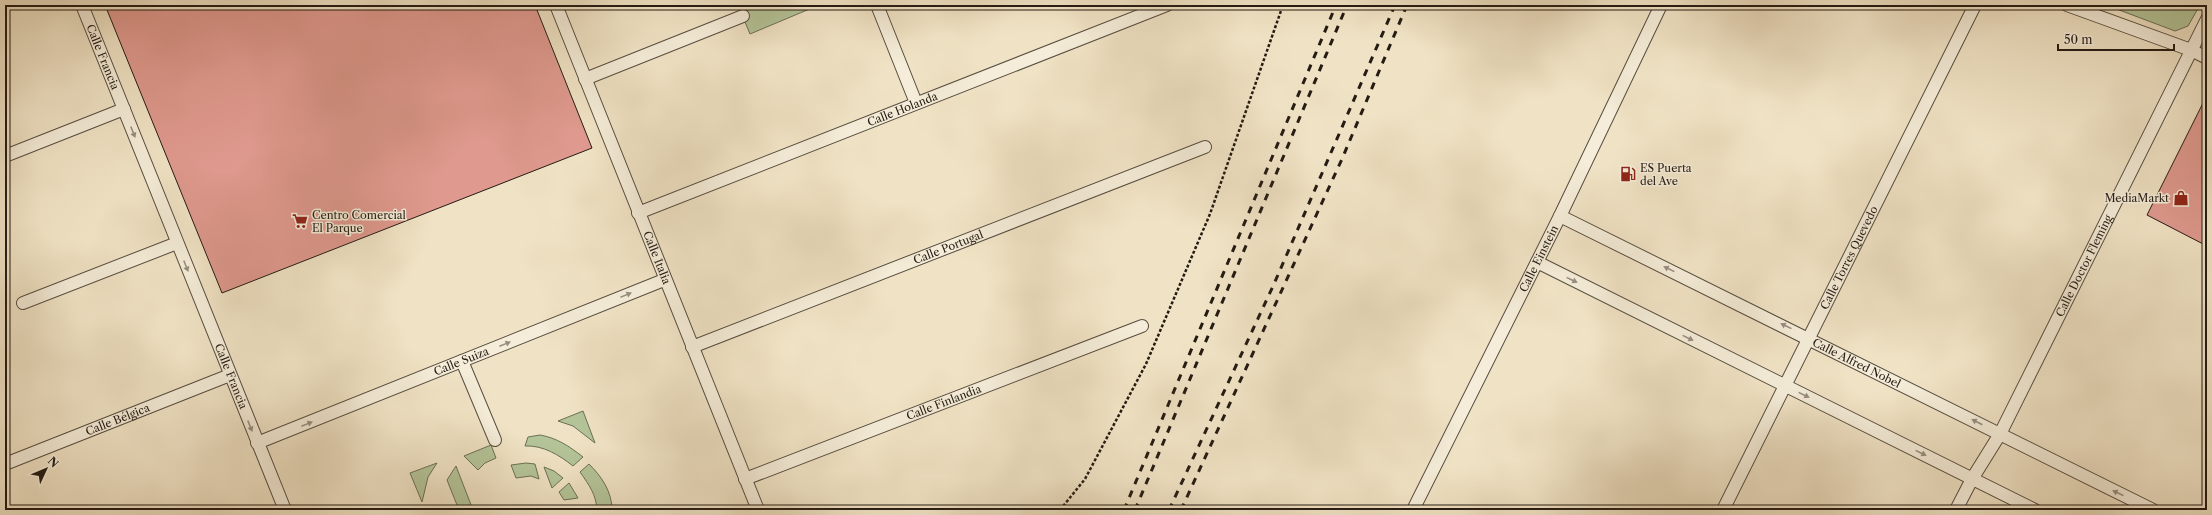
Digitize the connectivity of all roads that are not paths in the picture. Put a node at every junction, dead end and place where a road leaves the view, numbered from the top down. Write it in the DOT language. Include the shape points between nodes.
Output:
graph roads {
  1 [pos="82,5"];
  2 [pos="556,5"];
  3 [pos="877,5"];
  4 [pos="1167,5"];
  5 [pos="1661,5"];
  6 [pos="1975,5"];
  7 [pos="2067,5"];
  8 [pos="743,16"];
  9 [pos="2207,19"];
  10 [pos="2191,50"];
  11 [pos="2207,58"];
  12 [pos="585,79"];
  13 [pos="916,102"];
  14 [pos="124,110"];
  15 [pos="1205,147"];
  16 [pos="5,156"];
  17 [pos="638,213"];
  18 [pos="1560,216"];
  19 [pos="177,243"];
  20 [pos="1537,262"];
  21 [pos="664,280"];
  22 [pos="23,303"];
  23 [pos="1142,326"];
  24 [pos="1810,338"];
  25 [pos="692,347"];
  26 [pos="462,361"];
  27 [pos="230,375"];
  28 [pos="1785,386"];
  29 [pos="2000,434"];
  30 [pos="494,440"];
  31 [pos="257,443"];
  32 [pos="5,464"];
  33 [pos="745,479"];
  34 [pos="1972,479"];
  35 [pos="283,509"];
  36 [pos="758,510"];
  37 [pos="1413,510"];
  38 [pos="1723,510"];
  39 [pos="1956,510"];
  40 [pos="2035,510"];
  41 [pos="2153,510"];
  1 -- 14 [label="street, Calle Francia"];
  2 -- 12 [label="street, Calle Italia"];
  3 -- 13 [label="street"];
  4 -- 13 [label="street, Calle Holanda"];
  5 -- 18 [label="street, Calle Einstein"];
  6 -- 24 [label="street, Calle Torres Quevedo"];
  7 -- 10 [label="street"];
  8 -- 12 [label="street"];
  9 -- 10 [label="street, Calle Doctor Fleming"];
  10 -- 11 [label="street"];
  10 -- 29 [label="street, Calle Doctor Fleming"];
  12 -- 17 [label="street, Calle Italia"];
  13 -- 17 [label="street, Calle Holanda"];
  14 -- 16 [label="street"];
  14 -- 19 [label="street, Calle Francia, one-way"];
  15 -- 25 [label="street, Calle Portugal"];
  17 -- 21 [label="street, Calle Italia"];
  18 -- 20 [label="street, Calle Einstein"];
  24 -- 18 [label="street, Calle Alfred Nobel, one-way"];
  19 -- 22 [label="street"];
  19 -- 27 [label="street, Calle Francia, one-way"];
  20 -- 28 [label="street, one-way"];
  20 -- 37 [label="street, Calle Einstein"];
  21 -- 25 [label="street, Calle Italia"];
  26 -- 21 [label="street, Calle Suiza, one-way"];
  23 -- 33 [label="street, Calle Finlandia"];
  24 -- 28 [label="street, Calle Torres Quevedo"];
  29 -- 24 [label="street, Calle Alfred Nobel, one-way"];
  25 -- 33 [label="street, Calle Italia"];
  26 -- 30 [label="street"];
  31 -- 26 [label="street, Calle Suiza, one-way"];
  27 -- 31 [label="street, Calle Francia, one-way"];
  27 -- 32 [label="street, Calle Bélgica"];
  28 -- 34 [label="street, one-way"];
  28 -- 38 [label="street, Calle Torres Quevedo"];
  29 -- 34 [label="street, Calle Doctor Fleming"];
  41 -- 29 [label="street, Calle Alfred Nobel, one-way"];
  31 -- 35 [label="street, Calle Francia"];
  33 -- 36 [label="street, Calle Italia"];
  34 -- 39 [label="street, Calle Doctor Fleming"];
  34 -- 40 [label="street"];
}
